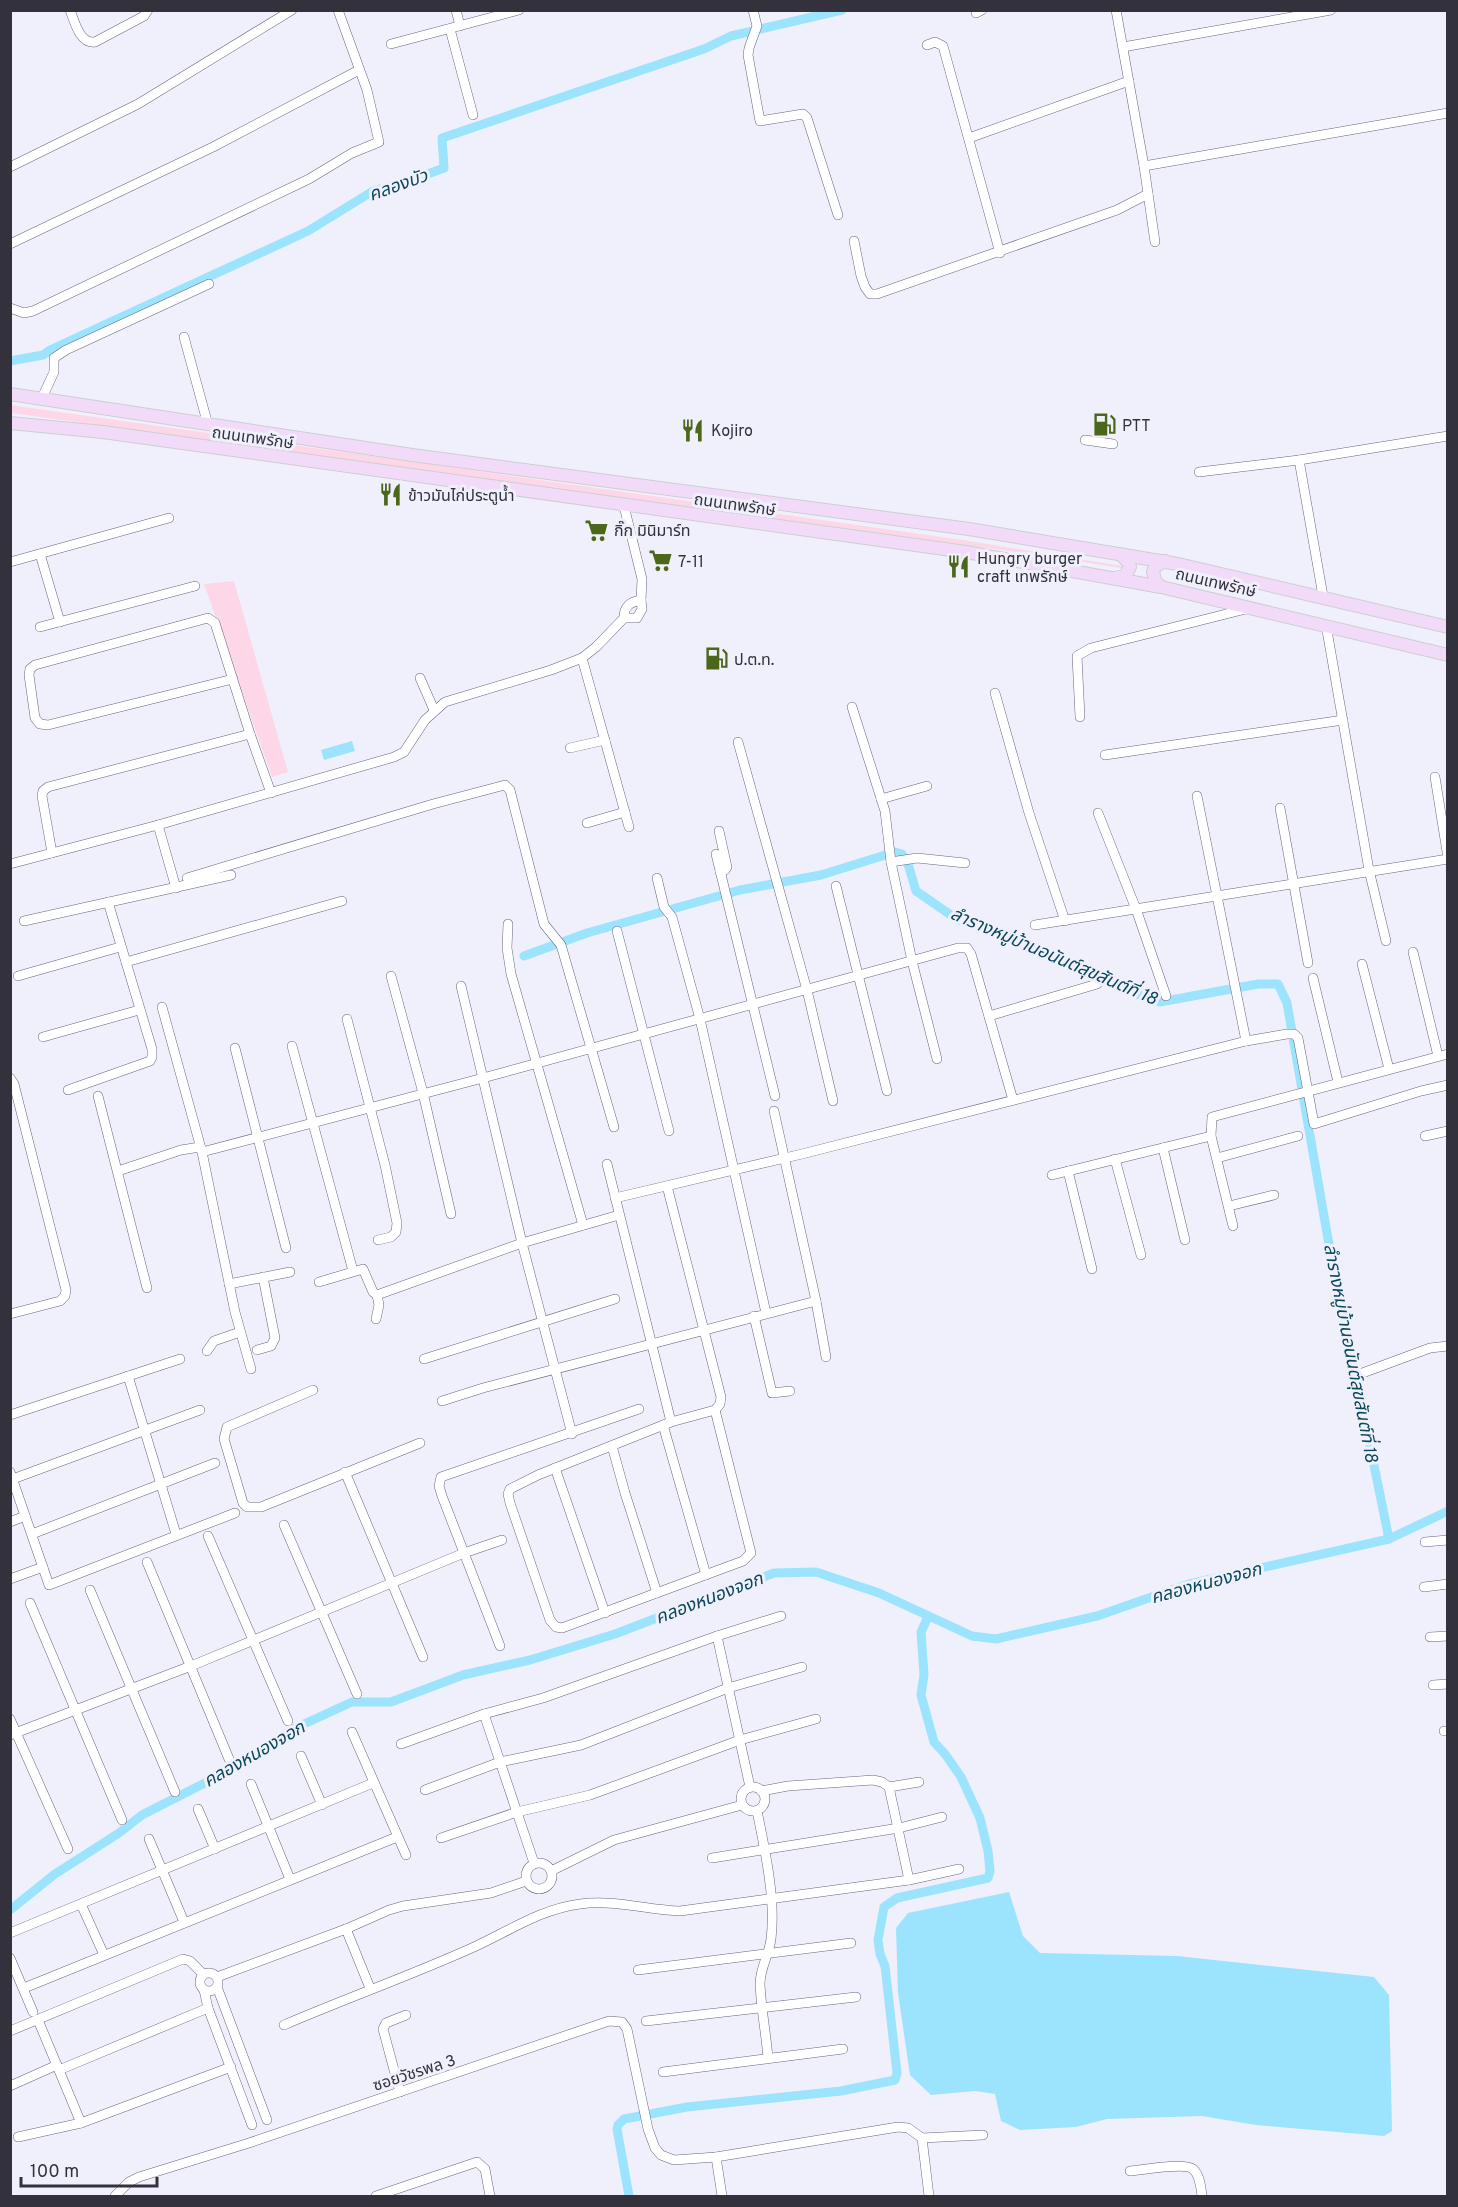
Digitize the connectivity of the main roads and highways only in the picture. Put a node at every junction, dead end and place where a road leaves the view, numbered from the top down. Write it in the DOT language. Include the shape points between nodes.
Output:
graph roads {
  1 [pos="10,394"];
  2 [pos="10,423"];
  3 [pos="1120,554"];
  4 [pos="1165,561"];
  5 [pos="1115,578"];
  6 [pos="1161,587"];
  7 [pos="1448,627"];
  8 [pos="1448,655"];
  1 -- 3 [label="main road, ถนนเทพรักษ์" via="412,455 969,528"];
  2 -- 5 [label="main road, ถนนเทพรักษ์" via="104,432 966,552"];
  3 -- 4 [label="main road, ถนนเทพรักษ์"];
  3 -- 5 [label="main road" via="1130,567 1125,576"];
  4 -- 6 [label="main road" via="1153,571"];
  4 -- 7 [label="main road, ถนนเทพรักษ์"];
  5 -- 6 [label="main road, ถนนเทพรักษ์"];
  6 -- 8 [label="main road, ถนนเทพรักษ์"];
}
